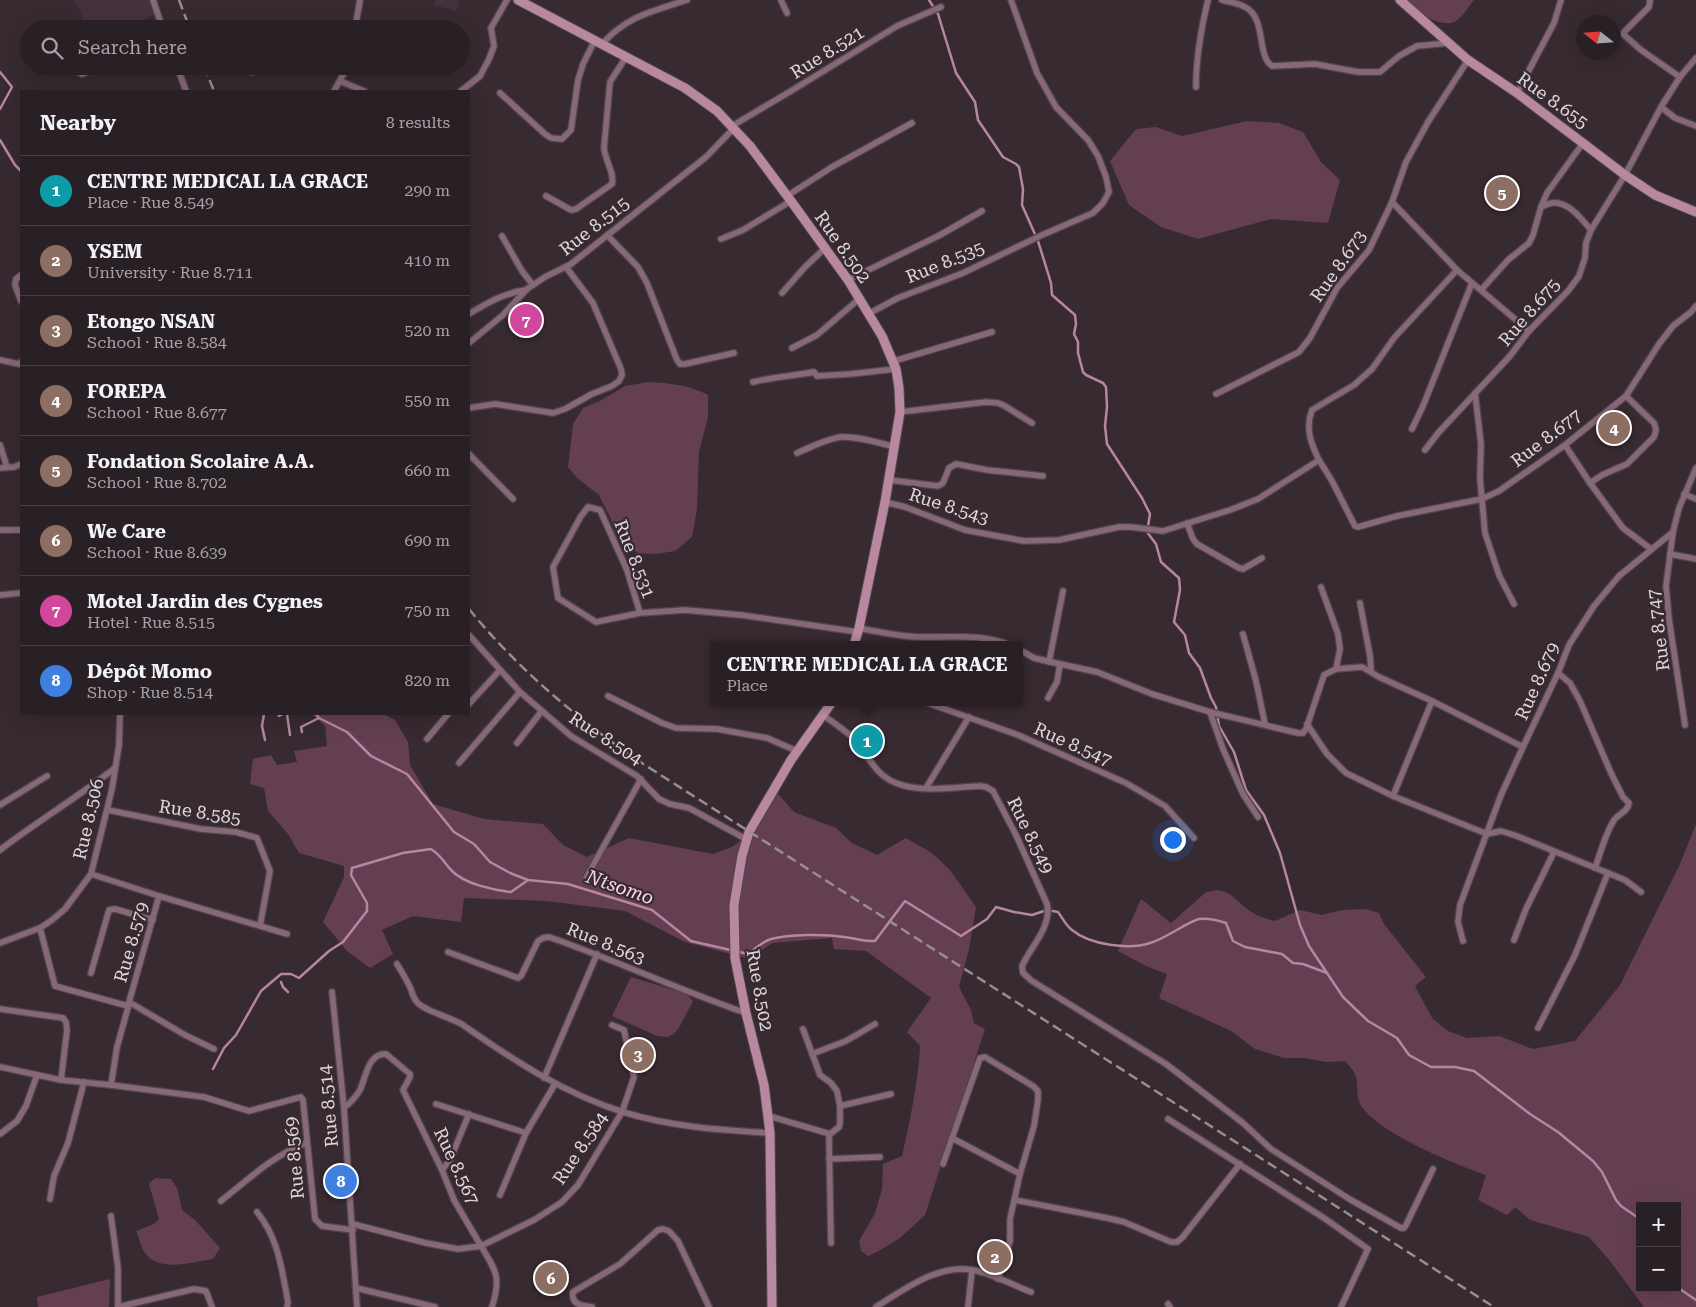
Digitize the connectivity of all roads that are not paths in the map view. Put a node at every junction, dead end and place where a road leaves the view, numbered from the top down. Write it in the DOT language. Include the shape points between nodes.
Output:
graph roads {
  1 [pos="153,0"];
  2 [pos="360,0"];
  3 [pos="507,0"];
  4 [pos="518,0"];
  5 [pos="687,0"];
  6 [pos="781,0"];
  7 [pos="1011,0"];
  8 [pos="1207,0"];
  9 [pos="1222,0"];
  10 [pos="1400,0"];
  11 [pos="1562,0"];
  12 [pos="1650,0"];
  13 [pos="941,7"];
  14 [pos="787,13"];
  15 [pos="160,20"];
  16 [pos="357,20"];
  17 [pos="598,42"];
  18 [pos="1448,43"];
  19 [pos="626,57"];
  20 [pos="1696,58"];
  21 [pos="1468,60"];
  22 [pos="180,75"];
  23 [pos="343,75"];
  24 [pos="1680,77"];
  25 [pos="340,81"];
  26 [pos="1196,87"];
  27 [pos="186,90"];
  28 [pos="335,90"];
  29 [pos="362,90"];
  30 [pos="462,90"];
  31 [pos="500,93"];
  32 [pos="1517,93"];
  33 [pos="1661,107"];
  34 [pos="912,123"];
  35 [pos="1696,126"];
  36 [pos="733,127"];
  37 [pos="1583,143"];
  38 [pos="1625,175"];
  39 [pos="546,196"];
  40 [pos="789,198"];
  41 [pos="1392,202"];
  42 [pos="1541,207"];
  43 [pos="982,210"];
  44 [pos="1696,212"];
  45 [pos="1591,230"];
  46 [pos="608,235"];
  47 [pos="502,236"];
  48 [pos="721,239"];
  49 [pos="825,248"];
  50 [pos="566,267"];
  51 [pos="1457,270"];
  52 [pos="20,276"];
  53 [pos="848,280"];
  54 [pos="1472,284"];
  55 [pos="533,285"];
  56 [pos="527,289"];
  57 [pos="1481,290"];
  58 [pos="782,293"];
  59 [pos="859,298"];
  60 [pos="20,299"];
  61 [pos="1696,306"];
  62 [pos="470,313"];
  63 [pos="868,314"];
  64 [pos="1529,331"];
  65 [pos="992,332"];
  66 [pos="470,342"];
  67 [pos="792,348"];
  68 [pos="734,353"];
  69 [pos="0,360"];
  70 [pos="20,363"];
  71 [pos="895,365"];
  72 [pos="753,382"];
  73 [pos="1475,393"];
  74 [pos="1216,394"];
  75 [pos="1626,396"];
  76 [pos="470,408"];
  77 [pos="900,412"];
  78 [pos="1032,424"];
  79 [pos="1412,429"];
  80 [pos="0,445"];
  81 [pos="1565,445"];
  82 [pos="895,447"];
  83 [pos="1425,450"];
  84 [pos="797,453"];
  85 [pos="470,455"];
  86 [pos="1319,460"];
  87 [pos="20,464"];
  88 [pos="3,467"];
  89 [pos="1696,468"];
  90 [pos="1043,476"];
  91 [pos="889,480"];
  92 [pos="1590,483"];
  93 [pos="1684,494"];
  94 [pos="513,499"];
  95 [pos="1696,499"];
  96 [pos="1482,500"];
  97 [pos="885,502"];
  98 [pos="1187,523"];
  99 [pos="0,530"];
  100 [pos="20,530"];
  101 [pos="1673,532"];
  102 [pos="1651,549"];
  103 [pos="1670,554"];
  104 [pos="1262,558"];
  105 [pos="1696,559"];
  106 [pos="1321,587"];
  107 [pos="1063,591"];
  108 [pos="20,593"];
  109 [pos="0,595"];
  110 [pos="1360,603"];
  111 [pos="1514,604"];
  112 [pos="640,613"];
  113 [pos="858,630"];
  114 [pos="1243,634"];
  115 [pos="470,635"];
  116 [pos="855,641"];
  117 [pos="996,641"];
  118 [pos="1023,652"];
  119 [pos="1049,662"];
  120 [pos="1060,664"];
  121 [pos="1336,669"];
  122 [pos="500,670"];
  123 [pos="1370,671"];
  124 [pos="1558,673"];
  125 [pos="520,692"];
  126 [pos="608,696"];
  127 [pos="1048,698"];
  128 [pos="1432,701"];
  129 [pos="470,703"];
  130 [pos="830,706"];
  131 [pos="937,706"];
  132 [pos="541,712"];
  133 [pos="1210,712"];
  134 [pos="120,715"];
  135 [pos="447,715"];
  136 [pos="824,716"];
  137 [pos="969,717"];
  138 [pos="1265,724"];
  139 [pos="1307,724"];
  140 [pos="1686,725"];
  141 [pos="427,738"];
  142 [pos="517,743"];
  143 [pos="1523,747"];
  144 [pos="797,751"];
  145 [pos="459,763"];
  146 [pos="115,768"];
  147 [pos="47,776"];
  148 [pos="641,779"];
  149 [pos="926,788"];
  150 [pos="1394,796"];
  151 [pos="0,804"];
  152 [pos="108,810"];
  153 [pos="1258,817"];
  154 [pos="1487,834"];
  155 [pos="1194,838"];
  156 [pos="746,839"];
  157 [pos="0,850"];
  158 [pos="1554,852"];
  159 [pos="1595,868"];
  160 [pos="1608,873"];
  161 [pos="91,874"];
  162 [pos="586,878"];
  163 [pos="1641,892"];
  164 [pos="160,896"];
  165 [pos="153,920"];
  166 [pos="260,926"];
  167 [pos="40,928"];
  168 [pos="287,934"];
  169 [pos="1463,940"];
  170 [pos="1514,940"];
  171 [pos="0,943"];
  172 [pos="448,952"];
  173 [pos="597,954"];
  174 [pos="397,964"];
  175 [pos="91,973"];
  176 [pos="332,992"];
  177 [pos="128,1004"];
  178 [pos="0,1009"];
  179 [pos="746,1013"];
  180 [pos="612,1024"];
  181 [pos="875,1024"];
  182 [pos="1538,1028"];
  183 [pos="803,1029"];
  184 [pos="214,1049"];
  185 [pos="812,1054"];
  186 [pos="0,1067"];
  187 [pos="37,1074"];
  188 [pos="544,1078"];
  189 [pos="61,1080"];
  190 [pos="84,1082"];
  191 [pos="111,1084"];
  192 [pos="555,1084"];
  193 [pos="891,1094"];
  194 [pos="436,1104"];
  195 [pos="840,1106"];
  196 [pos="344,1108"];
  197 [pos="622,1112"];
  198 [pos="469,1114"];
  199 [pos="768,1116"];
  200 [pos="1168,1119"];
  201 [pos="770,1133"];
  202 [pos="0,1134"];
  203 [pos="526,1134"];
  204 [pos="830,1134"];
  205 [pos="952,1138"];
  206 [pos="306,1143"];
  207 [pos="880,1157"];
  208 [pos="829,1159"];
  209 [pos="943,1164"];
  210 [pos="1240,1164"];
  211 [pos="1433,1169"];
  212 [pos="442,1170"];
  213 [pos="1020,1174"];
  214 [pos="500,1195"];
  215 [pos="50,1199"];
  216 [pos="1015,1200"];
  217 [pos="221,1201"];
  218 [pos="257,1212"];
  219 [pos="111,1216"];
  220 [pos="353,1227"];
  221 [pos="831,1243"];
  222 [pos="482,1246"];
  223 [pos="972,1270"];
  224 [pos="998,1279"];
  225 [pos="356,1288"];
  226 [pos="1031,1292"];
  227 [pos="118,1307"];
  228 [pos="212,1307"];
  229 [pos="287,1307"];
  230 [pos="357,1307"];
  231 [pos="435,1307"];
  232 [pos="492,1307"];
  233 [pos="592,1307"];
  234 [pos="709,1307"];
  235 [pos="772,1307"];
  236 [pos="876,1307"];
  237 [pos="968,1307"];
  238 [pos="1341,1307"];
  1 -- 15 [label="street"];
  2 -- 16 [label="street"];
  3 -- 30 [label="street" via="491,28 494,46 489,59 480,76"];
  4 -- 17 [label="main road, Rue 8.502"];
  5 -- 17 [label="street" via="633,18"];
  6 -- 14 [label="street"];
  7 -- 63 [label="street, Rue 8.535" via="1037,73 1056,107 1088,140 1098,156 1109,192 1093,213"];
  8 -- 26 [label="street" via="1196,59"];
  9 -- 18 [label="street" via="1245,7 1256,18 1266,59 1272,66 1315,64 1358,72 1380,72 1417,46"];
  10 -- 18 [label="main road, Rue 8.655"];
  11 -- 32 [label="street" via="1554,23"];
  12 -- 24 [label="street" via="1649,7 1624,34"];
  13 -- 36 [label="street, Rue 8.521" via="896,26"];
  17 -- 19 [label="main road, Rue 8.502"];
  17 -- 31 [label="street" via="583,64 571,130 562,140 545,134"];
  18 -- 21 [label="main road, Rue 8.655"];
  19 -- 36 [label="main road, Rue 8.502" via="686,88"];
  19 -- 39 [label="street" via="610,82 604,148 614,180 612,184 571,210"];
  20 -- 24 [label="street, Rue 8.675"];
  21 -- 32 [label="main road, Rue 8.655"];
  21 -- 41 [label="street, Rue 8.673" via="1406,162"];
  22 -- 27 [label="street"];
  23 -- 25 [label="street"];
  24 -- 33 [label="street, Rue 8.675"];
  25 -- 28 [label="street"];
  25 -- 29 [label="street"];
  32 -- 37 [label="main road, Rue 8.655"];
  33 -- 35 [label="street" via="1675,118"];
  33 -- 38 [label="street, Rue 8.675"];
  34 -- 40 [label="street" via="832,167"];
  36 -- 40 [label="main road, Rue 8.502"];
  36 -- 46 [label="street, Rue 8.515" via="706,157"];
  37 -- 38 [label="main road, Rue 8.655"];
  37 -- 42 [label="street"];
  38 -- 44 [label="main road, Rue 8.655" via="1655,195"];
  38 -- 45 [label="street, Rue 8.675"];
  40 -- 48 [label="street" via="744,230"];
  40 -- 49 [label="main road, Rue 8.502"];
  41 -- 51 [label="street"];
  41 -- 74 [label="street, Rue 8.673" via="1370,250 1337,288 1299,352"];
  42 -- 45 [label="street" via="1553,203 1567,207"];
  42 -- 57 [label="street" via="1529,243 1508,260"];
  43 -- 53 [label="street" via="940,235"];
  45 -- 64 [label="street, Rue 8.675" via="1579,276"];
  46 -- 50 [label="street, Rue 8.515"];
  46 -- 68 [label="street" via="638,267 647,283 680,364"];
  47 -- 55 [label="street"];
  49 -- 53 [label="main road, Rue 8.502"];
  49 -- 58 [label="street"];
  50 -- 55 [label="street, Rue 8.515"];
  50 -- 76 [label="street" via="593,303 621,369 619,381 553,413 495,404"];
  51 -- 54 [label="street"];
  51 -- 86 [label="street" via="1394,338 1372,369 1354,385 1312,410 1308,428"];
  52 -- 60 [label="street" via="15,285"];
  53 -- 59 [label="main road, Rue 8.502"];
  54 -- 57 [label="street"];
  54 -- 79 [label="street"];
  55 -- 56 [label="street, Rue 8.515"];
  56 -- 62 [label="street" via="496,298"];
  56 -- 66 [label="street, Rue 8.515" via="503,315"];
  57 -- 64 [label="street"];
  59 -- 63 [label="main road, Rue 8.502"];
  59 -- 67 [label="street" via="817,335"];
  61 -- 75 [label="street, Rue 8.677" via="1673,326"];
  63 -- 71 [label="main road, Rue 8.502"];
  64 -- 73 [label="street, Rue 8.675"];
  65 -- 71 [label="street"];
  69 -- 70 [label="street"];
  71 -- 72 [label="street" via="826,376 818,376 814,372 771,377"];
  71 -- 77 [label="main road, Rue 8.502"];
  73 -- 83 [label="street, Rue 8.675"];
  73 -- 96 [label="street" via="1481,444"];
  75 -- 81 [label="street, Rue 8.677"];
  75 -- 92 [label="street" via="1654,423 1654,437 1627,464"];
  77 -- 78 [label="street" via="998,403"];
  77 -- 82 [label="main road, Rue 8.502"];
  80 -- 88 [label="street"];
  81 -- 92 [label="street"];
  81 -- 96 [label="street, Rue 8.677"];
  82 -- 84 [label="street" via="839,437"];
  82 -- 91 [label="main road, Rue 8.502"];
  85 -- 94 [label="street"];
  86 -- 96 [label="street, Rue 8.677" via="1354,526 1358,527"];
  86 -- 98 [label="street, Rue 8.543" via="1258,499"];
  87 -- 88 [label="street"];
  89 -- 93 [label="street"];
  90 -- 91 [label="street" via="956,464 947,470 943,483 938,486"];
  91 -- 97 [label="main road, Rue 8.502"];
  92 -- 102 [label="street" via="1623,528"];
  93 -- 95 [label="street"];
  93 -- 101 [label="street"];
  96 -- 111 [label="street" via="1486,533 1499,575"];
  97 -- 98 [label="street, Rue 8.543" via="965,530 1024,540 1050,540 1131,527 1163,531"];
  97 -- 113 [label="main road, Rue 8.502"];
  98 -- 104 [label="street" via="1197,544 1239,568 1243,569"];
  99 -- 100 [label="street"];
  101 -- 102 [label="street, Rue 8.679"];
  101 -- 103 [label="street, Rue 8.747"];
  102 -- 124 [label="street, Rue 8.679" via="1619,576 1594,606 1569,645"];
  103 -- 105 [label="street"];
  103 -- 140 [label="street, Rue 8.747" via="1666,586 1669,619"];
  106 -- 121 [label="street" via="1338,634 1340,649"];
  107 -- 119 [label="street"];
  108 -- 109 [label="street"];
  110 -- 123 [label="street"];
  112 -- 112 [label="street, Rue 8.531" via="627,570 600,510 588,507 552,567 558,598 596,622"];
  112 -- 113 [label="street, Rue 8.531" via="685,610"];
  113 -- 116 [label="main road, Rue 8.502"];
  113 -- 117 [label="street, Rue 8.531"];
  114 -- 138 [label="street"];
  115 -- 122 [label="street, Rue 8.504"];
  118 -- 119 [label="street"];
  119 -- 120 [label="street"];
  120 -- 127 [label="street" via="1057,682"];
  120 -- 133 [label="street" via="1097,672"];
  121 -- 123 [label="street" via="1362,667"];
  121 -- 139 [label="street" via="1322,678"];
  122 -- 125 [label="street, Rue 8.504"];
  122 -- 129 [label="street"];
  123 -- 128 [label="street, Rue 8.679"];
  124 -- 143 [label="street, Rue 8.679"];
  124 -- 159 [label="street" via="1570,683 1580,700 1611,773 1629,803 1610,827"];
  125 -- 132 [label="street, Rue 8.504"];
  125 -- 145 [label="street"];
  126 -- 144 [label="street" via="676,728 717,729 767,738"];
  128 -- 143 [label="street, Rue 8.679"];
  128 -- 150 [label="street"];
  130 -- 136 [label="main road, Rue 8.502"];
  131 -- 137 [label="street, Rue 8.547"];
  132 -- 142 [label="street"];
  132 -- 148 [label="street, Rue 8.504" via="571,736"];
  133 -- 138 [label="street"];
  133 -- 153 [label="street" via="1243,794"];
  134 -- 146 [label="street, Rue 8.506"];
  135 -- 141 [label="street"];
  136 -- 144 [label="main road, Rue 8.502"];
  136 -- 149 [label="street, Rue 8.549" via="855,740 883,776 894,783"];
  137 -- 149 [label="street"];
  137 -- 155 [label="street, Rue 8.547" via="1018,735 1126,784 1165,806"];
  138 -- 139 [label="street" via="1298,734 1303,733"];
  139 -- 150 [label="street" via="1327,754 1346,773"];
  143 -- 154 [label="street"];
  144 -- 156 [label="main road, Rue 8.502"];
  146 -- 152 [label="street, Rue 8.506"];
  146 -- 157 [label="street"];
  147 -- 151 [label="street"];
  148 -- 156 [label="street, Rue 8.504" via="659,799 689,808"];
  148 -- 162 [label="street"];
  149 -- 211 [label="street, Rue 8.549" via="980,786 993,791 1047,904 1048,918 1022,966 1023,973 1032,981 1166,1064 1243,1123 1271,1149 1401,1228 1404,1228"];
  150 -- 154 [label="street"];
  152 -- 161 [label="street, Rue 8.506"];
  152 -- 166 [label="street, Rue 8.585" via="257,838 270,871"];
  154 -- 158 [label="street" via="1501,831"];
  154 -- 169 [label="street" via="1460,906 1458,922"];
  156 -- 179 [label="main road, Rue 8.502" via="734,904 735,958"];
  158 -- 159 [label="street"];
  158 -- 170 [label="street"];
  159 -- 160 [label="street"];
  160 -- 163 [label="street"];
  160 -- 182 [label="street" via="1575,955"];
  161 -- 164 [label="street, Rue 8.579"];
  161 -- 167 [label="street, Rue 8.506" via="65,909"];
  164 -- 165 [label="street, Rue 8.579"];
  164 -- 166 [label="street"];
  165 -- 175 [label="street" via="108,910"];
  165 -- 177 [label="street, Rue 8.579"];
  166 -- 168 [label="street"];
  167 -- 171 [label="street, Rue 8.506"];
  167 -- 177 [label="street" via="55,986"];
  172 -- 173 [label="street, Rue 8.563" via="518,978 538,941 543,938 549,937"];
  173 -- 179 [label="street, Rue 8.563"];
  173 -- 188 [label="street"];
  174 -- 188 [label="street" via="415,1001 421,1006 461,1024"];
  176 -- 196 [label="street, Rue 8.514"];
  177 -- 184 [label="street, Rue 8.579"];
  177 -- 191 [label="street"];
  178 -- 189 [label="street" via="63,1018 67,1030"];
  179 -- 199 [label="main road, Rue 8.502" via="764,1085"];
  180 -- 197 [label="street, Rue 8.584" via="624,1030 635,1073"];
  181 -- 185 [label="street" via="846,1041"];
  183 -- 185 [label="street"];
  185 -- 195 [label="street" via="820,1075 837,1091"];
  186 -- 187 [label="street"];
  187 -- 189 [label="street"];
  187 -- 202 [label="street" via="17,1122"];
  188 -- 192 [label="street"];
  189 -- 190 [label="street"];
  190 -- 191 [label="street"];
  190 -- 215 [label="street" via="68,1143 54,1176"];
  191 -- 206 [label="street, Rue 8.569" via="204,1097 249,1111 301,1097"];
  192 -- 197 [label="street"];
  192 -- 203 [label="street"];
  193 -- 195 [label="street"];
  194 -- 198 [label="street"];
  195 -- 204 [label="street" via="839,1127"];
  196 -- 212 [label="street, Rue 8.567" via="356,1096 373,1058 386,1054 410,1074 403,1090"];
  196 -- 220 [label="street, Rue 8.514"];
  197 -- 201 [label="street" via="686,1126"];
  197 -- 222 [label="street, Rue 8.584" via="578,1185 562,1202"];
  198 -- 203 [label="street"];
  198 -- 212 [label="street" via="450,1160"];
  199 -- 201 [label="main road, Rue 8.502"];
  199 -- 204 [label="street"];
  200 -- 210 [label="street"];
  201 -- 235 [label="main road, Rue 8.502"];
  203 -- 214 [label="street"];
  204 -- 208 [label="street"];
  205 -- 209 [label="street"];
  205 -- 213 [label="street"];
  205 -- 213 [label="street" via="978,1062 985,1057 1038,1091 1034,1126"];
  206 -- 217 [label="street" via="265,1165"];
  206 -- 220 [label="street, Rue 8.569" via="315,1219 322,1226"];
  207 -- 208 [label="street"];
  208 -- 221 [label="street"];
  210 -- 216 [label="street" via="1177,1242 1124,1222"];
  210 -- 238 [label="street" via="1368,1248"];
  212 -- 222 [label="street, Rue 8.567" via="454,1200"];
  213 -- 216 [label="street"];
  216 -- 224 [label="street" via="1010,1219 1010,1241"];
  218 -- 229 [label="street" via="272,1234"];
  219 -- 227 [label="street" via="118,1268"];
  220 -- 222 [label="street" via="458,1250"];
  220 -- 225 [label="street, Rue 8.514"];
  222 -- 232 [label="street" via="497,1278"];
  223 -- 224 [label="street"];
  223 -- 236 [label="street" via="960,1269 933,1276"];
  223 -- 237 [label="street"];
  224 -- 226 [label="street"];
  225 -- 230 [label="street, Rue 8.514"];
  225 -- 231 [label="street"];
  227 -- 228 [label="street" via="194,1289 206,1292"];
  233 -- 234 [label="street" via="574,1303 574,1292 620,1264 663,1229 678,1241"];
}
